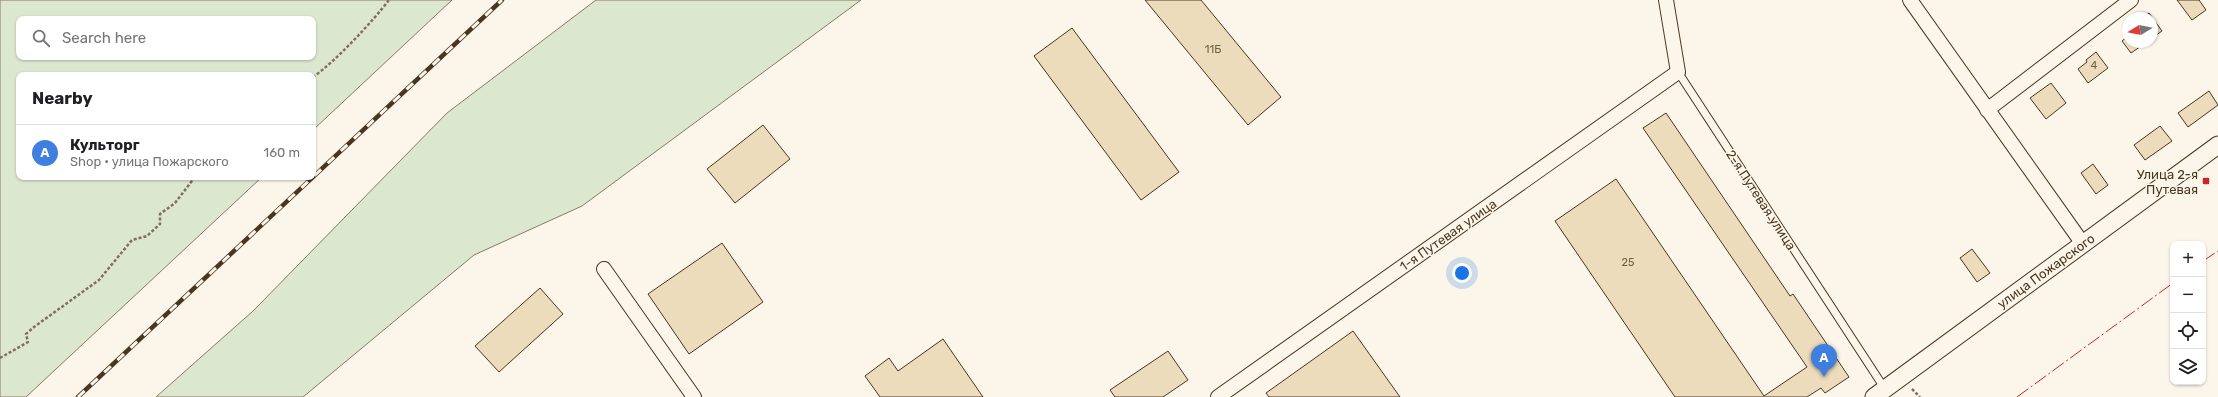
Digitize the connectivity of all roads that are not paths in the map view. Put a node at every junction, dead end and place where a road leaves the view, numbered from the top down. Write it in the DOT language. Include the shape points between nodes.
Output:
graph roads {
  1 [pos="1666,0"];
  2 [pos="1910,0"];
  3 [pos="2131,0"];
  4 [pos="1678,72"];
  5 [pos="1987,110"];
  6 [pos="2218,145"];
  7 [pos="2083,244"];
  8 [pos="604,269"];
  9 [pos="1879,393"];
  10 [pos="694,397"];
  11 [pos="1218,397"];
  1 -- 4 [label="street, 2-я Путевая улица"];
  2 -- 5 [label="street"];
  3 -- 5 [label="street"];
  4 -- 9 [label="lane, 2-я Путевая улица"];
  4 -- 11 [label="street, 1-я Путевая улица"];
  5 -- 7 [label="street"];
  6 -- 7 [label="street, улица Пожарского"];
  7 -- 9 [label="street, улица Пожарского"];
  8 -- 10 [label="street"];
}
